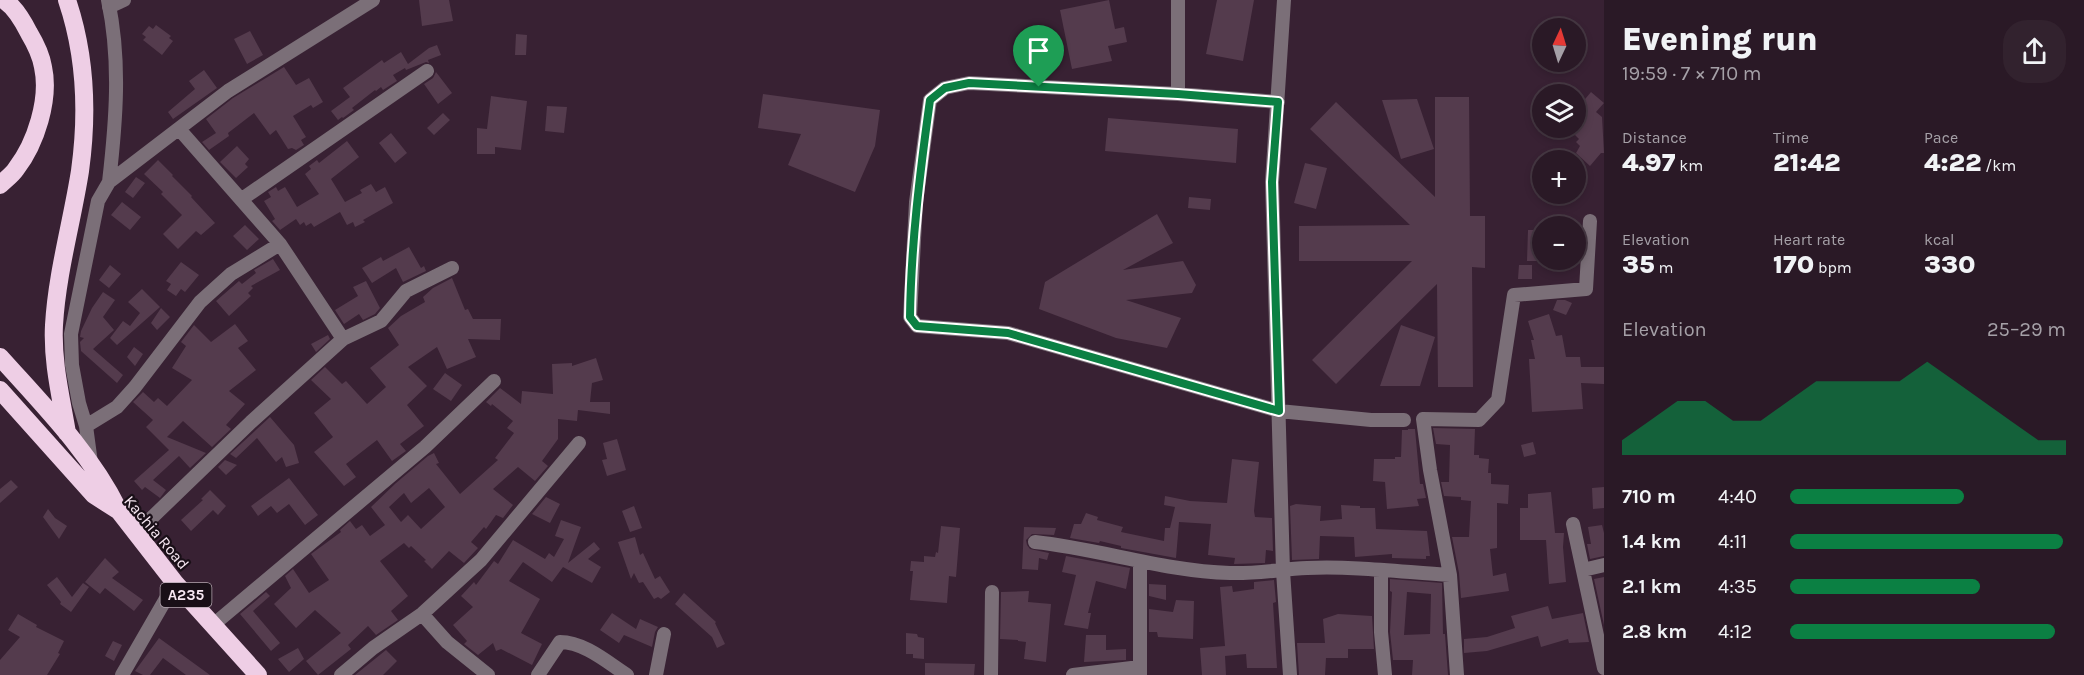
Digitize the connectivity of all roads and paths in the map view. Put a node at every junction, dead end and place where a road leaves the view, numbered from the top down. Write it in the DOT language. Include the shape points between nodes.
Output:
graph roads {
  1 [pos="4,0"];
  2 [pos="67,0"];
  3 [pos="124,0"];
  4 [pos="373,0"];
  5 [pos="1178,0"];
  6 [pos="1284,0"];
  7 [pos="109,4"];
  8 [pos="428,70"];
  9 [pos="1178,94"];
  10 [pos="1278,102"];
  11 [pos="179,129"];
  12 [pos="109,182"];
  13 [pos="0,185"];
  14 [pos="242,199"];
  15 [pos="1590,221"];
  16 [pos="280,244"];
  17 [pos="452,268"];
  18 [pos="343,339"];
  19 [pos="0,357"];
  20 [pos="494,381"];
  21 [pos="0,390"];
  22 [pos="1279,411"];
  23 [pos="0,413"];
  24 [pos="1404,420"];
  25 [pos="29,422"];
  26 [pos="87,426"];
  27 [pos="67,433"];
  28 [pos="579,443"];
  29 [pos="91,465"];
  30 [pos="119,511"];
  31 [pos="1573,524"];
  32 [pos="136,533"];
  33 [pos="1035,542"];
  34 [pos="1140,561"];
  35 [pos="1604,565"];
  36 [pos="1381,570"];
  37 [pos="1583,570"];
  38 [pos="1283,571"];
  39 [pos="1450,575"];
  40 [pos="175,583"];
  41 [pos="992,592"];
  42 [pos="422,614"];
  43 [pos="213,625"];
  44 [pos="664,634"];
  45 [pos="1600,635"];
  46 [pos="1604,668"];
  47 [pos="1140,671"];
  48 [pos="122,675"];
  49 [pos="258,675"];
  50 [pos="341,675"];
  51 [pos="488,675"];
  52 [pos="538,675"];
  53 [pos="627,675"];
  54 [pos="656,675"];
  55 [pos="991,675"];
  56 [pos="1072,675"];
  57 [pos="1290,675"];
  58 [pos="1385,675"];
  59 [pos="1457,675"];
  1 -- 13 [label="highway" via="35,43 44,68 44,94 30,146"];
  2 -- 27 [label="highway" via="85,80 80,170 54,323 56,375"];
  3 -- 7 [label="street"];
  4 -- 11 [label="street" via="259,71"];
  5 -- 9 [label="street"];
  6 -- 10 [label="street"];
  7 -- 12 [label="street" via="117,109"];
  8 -- 14 [label="street"];
  9 -- 10 [label="street"];
  9 -- 22 [label="street" via="969,83 945,88 930,100 916,202 910,317 917,326 1008,333"];
  10 -- 22 [label="street" via="1272,182"];
  11 -- 12 [label="street"];
  11 -- 14 [label="street"];
  12 -- 26 [label="street" via="98,201 71,334 72,365"];
  14 -- 16 [label="street"];
  15 -- 39 [label="street" via="1587,289 1514,295 1498,400 1479,420 1423,419"];
  16 -- 18 [label="street"];
  16 -- 26 [label="street" via="231,274 200,302 117,407"];
  17 -- 18 [label="street" via="406,291 381,321"];
  18 -- 32 [label="street"];
  19 -- 27 [label="highway, A235"];
  20 -- 43 [label="street" via="425,447"];
  21 -- 25 [label="highway, Kachia Road / A235"];
  22 -- 24 [label="street"];
  22 -- 38 [label="street"];
  23 -- 25 [label="highway"];
  25 -- 30 [label="highway, Kachia Road / A235" via="94,495"];
  26 -- 29 [label="street"];
  27 -- 29 [label="highway, A235"];
  28 -- 42 [label="street" via="481,560"];
  29 -- 30 [label="highway, A235"];
  30 -- 32 [label="highway, Kachia Road / A235"];
  31 -- 37 [label="street"];
  32 -- 40 [label="highway, Kachia Road / A235"];
  33 -- 34 [label="street"];
  34 -- 38 [label="street" via="1183,570"];
  34 -- 47 [label="street"];
  35 -- 37 [label="street"];
  36 -- 38 [label="street"];
  36 -- 39 [label="street"];
  36 -- 58 [label="street"];
  37 -- 45 [label="street"];
  38 -- 57 [label="street"];
  39 -- 59 [label="street"];
  40 -- 43 [label="highway, Kachia Road / A235"];
  40 -- 48 [label="street"];
  41 -- 55 [label="street"];
  42 -- 50 [label="street"];
  42 -- 51 [label="street" via="447,642"];
  43 -- 49 [label="highway, Kachia Road / A235"];
  44 -- 54 [label="street"];
  45 -- 46 [label="street"];
  47 -- 56 [label="street"];
  52 -- 53 [label="street" via="560,642 584,648"];
}
